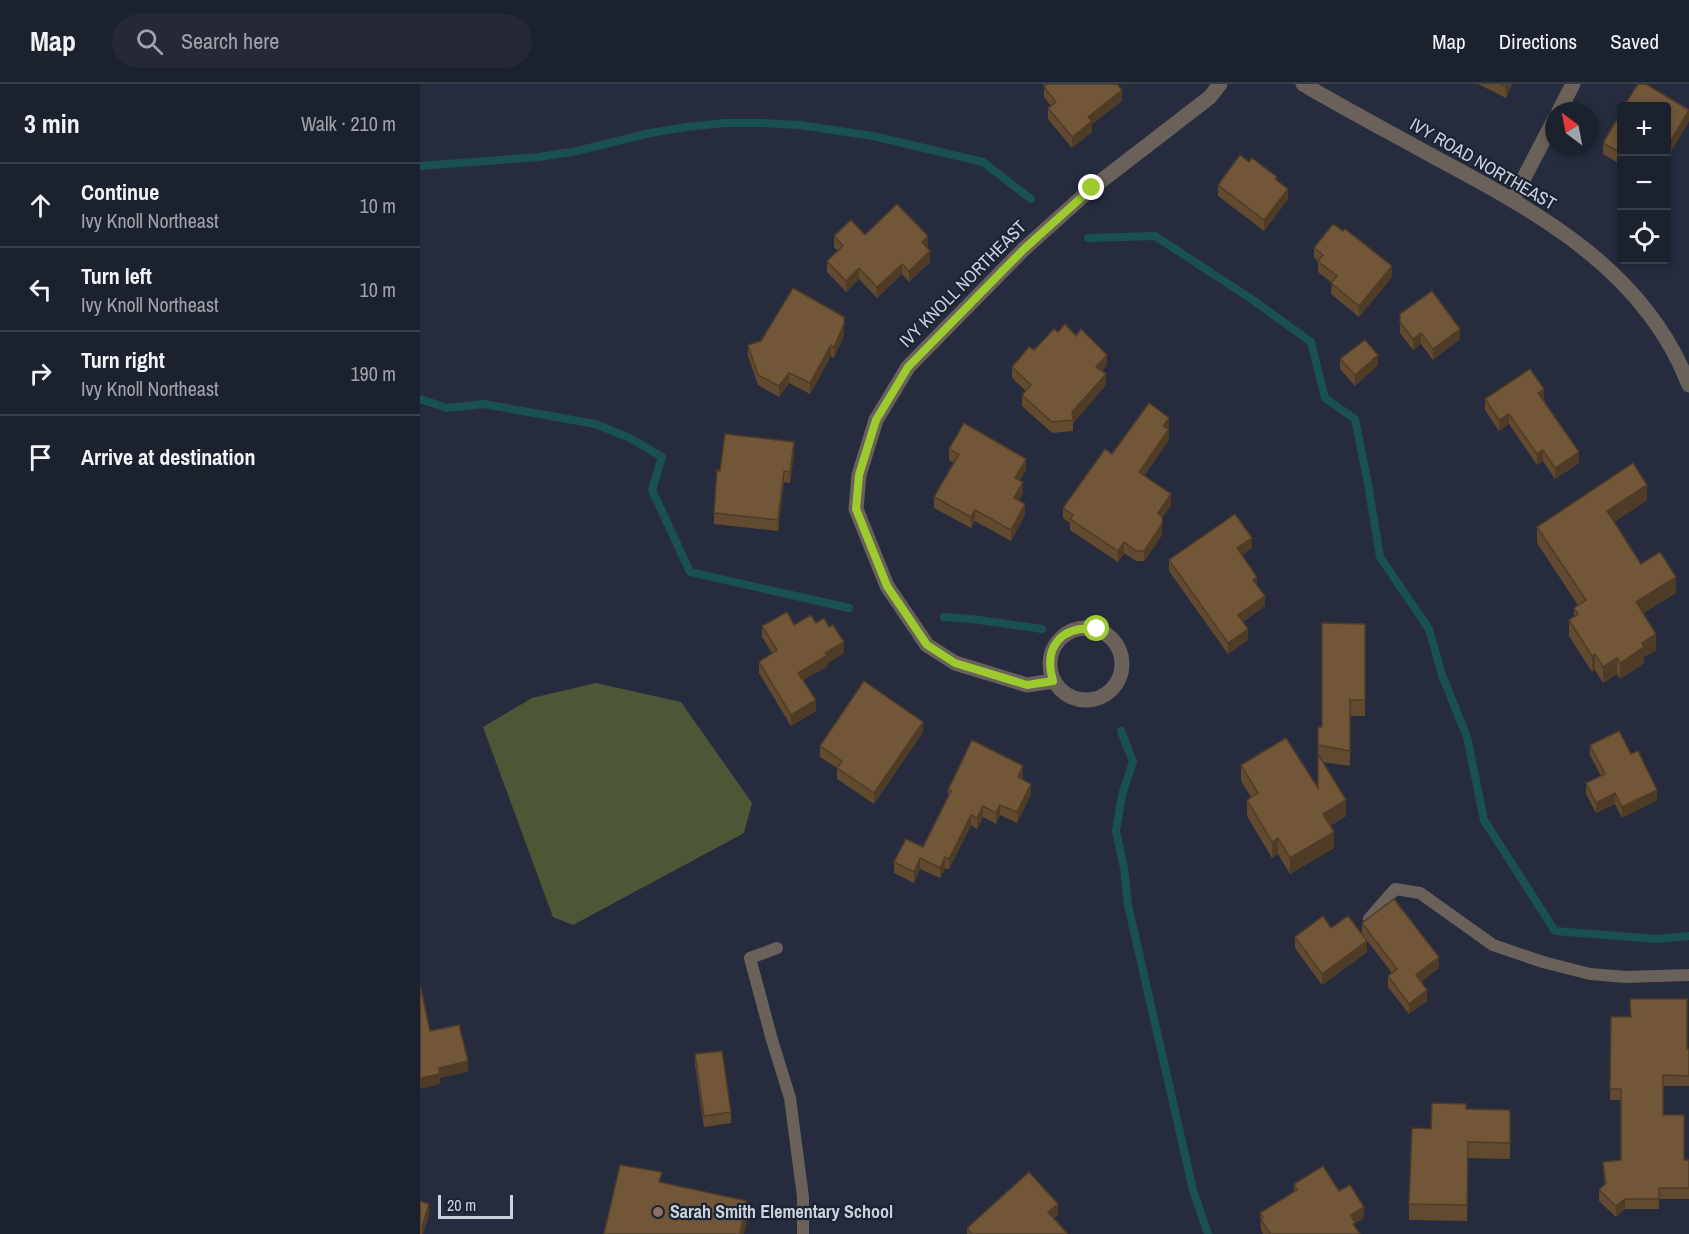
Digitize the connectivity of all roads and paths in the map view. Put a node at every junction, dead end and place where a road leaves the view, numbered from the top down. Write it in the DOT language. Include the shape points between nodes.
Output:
graph roads {
  1 [pos="1220,84"];
  2 [pos="1302,84"];
  3 [pos="1573,84"];
  4 [pos="1564,102"];
  5 [pos="1545,138"];
  6 [pos="1513,200"];
  7 [pos="1689,386"];
  8 [pos="1053,681"];
  9 [pos="1369,919"];
  10 [pos="777,948"];
  11 [pos="1689,975"];
  12 [pos="803,1234"];
  1 -- 8 [label="street, IVY KNOLL NORTHEAST" via="1210,97 1092,188 1024,249 908,367 876,420 859,475 856,509 887,586 927,645 955,663 1027,685"];
  2 -- 6 [label="street, IVY ROAD NORTHEAST"];
  3 -- 4 [label="street"];
  5 -- 6 [label="street"];
  6 -- 7 [label="street, IVY ROAD NORTHEAST" via="1578,243 1631,291 1663,333"];
  8 -- 8 [label="street" via="1075,699 1103,696 1121,675 1118,647 1097,629 1082,627 1069,631 1051,653"];
  9 -- 11 [label="lane" via="1395,889 1420,893 1493,945 1543,962 1590,974"];
  10 -- 12 [label="lane" via="750,958 790,1098 803,1197"];
}
